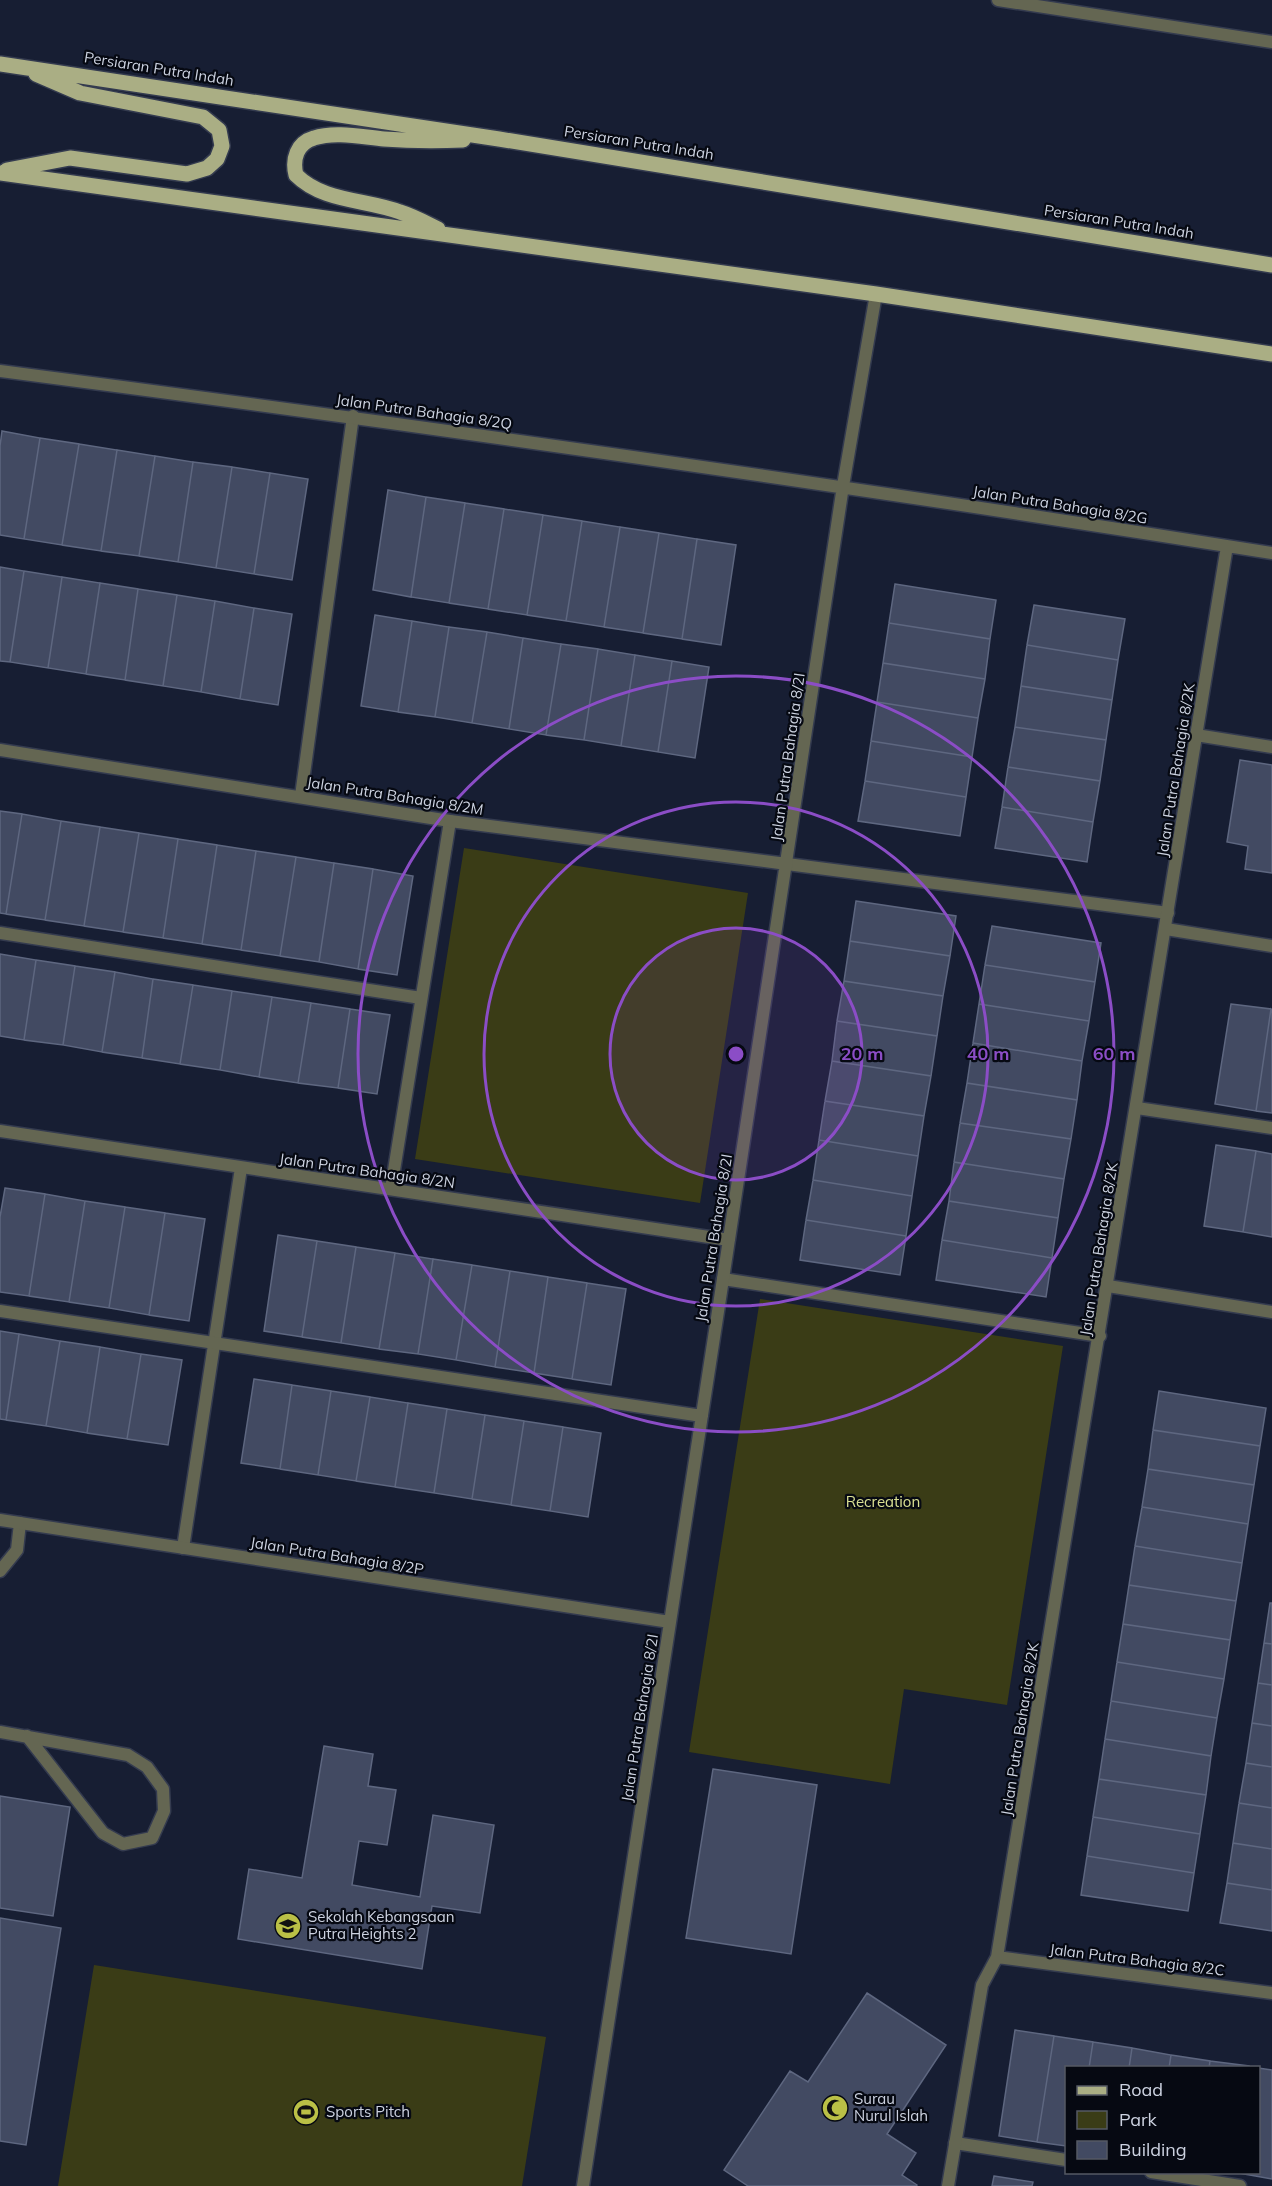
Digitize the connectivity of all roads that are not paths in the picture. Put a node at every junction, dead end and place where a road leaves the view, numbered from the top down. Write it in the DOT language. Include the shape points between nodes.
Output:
graph roads {
  1 [pos="998,0"];
  2 [pos="1272,42"];
  3 [pos="0,64"];
  4 [pos="17,66"];
  5 [pos="499,139"];
  6 [pos="0,172"];
  7 [pos="455,236"];
  8 [pos="1272,265"];
  9 [pos="876,294"];
  10 [pos="1272,354"];
  11 [pos="0,371"];
  12 [pos="353,416"];
  13 [pos="843,486"];
  14 [pos="1227,546"];
  15 [pos="1272,553"];
  16 [pos="1196,735"];
  17 [pos="1272,747"];
  18 [pos="0,750"];
  19 [pos="301,796"];
  20 [pos="450,821"];
  21 [pos="787,864"];
  22 [pos="1168,913"];
  23 [pos="1166,929"];
  24 [pos="0,933"];
  25 [pos="1272,946"];
  26 [pos="422,998"];
  27 [pos="1137,1108"];
  28 [pos="1272,1128"];
  29 [pos="0,1131"];
  30 [pos="241,1168"];
  31 [pos="391,1189"];
  32 [pos="729,1240"];
  33 [pos="723,1279"];
  34 [pos="1108,1286"];
  35 [pos="0,1311"];
  36 [pos="1272,1312"];
  37 [pos="1100,1336"];
  38 [pos="214,1344"];
  39 [pos="702,1416"];
  40 [pos="0,1520"];
  41 [pos="20,1523"];
  42 [pos="183,1548"];
  43 [pos="0,1571"];
  44 [pos="670,1622"];
  45 [pos="0,1732"];
  46 [pos="27,1736"];
  47 [pos="997,1957"];
  48 [pos="1272,1993"];
  49 [pos="955,2143"];
  50 [pos="1065,2160"];
  51 [pos="1164,2174"];
  52 [pos="582,2186"];
  53 [pos="948,2186"];
  54 [pos="1240,2186"];
  1 -- 2 [label="street"];
  3 -- 4 [label="main road, Persiaran Putra Indah"];
  4 -- 5 [label="main road, Persiaran Putra Indah"];
  4 -- 6 [label="main road" via="80,93 203,117 219,130 222,147 207,168 186,174 70,158"];
  5 -- 7 [label="main road" via="423,142 330,135 313,138 294,156 296,175 307,186 399,211"];
  5 -- 8 [label="main road, Persiaran Putra Indah"];
  6 -- 7 [label="main road"];
  7 -- 9 [label="main road"];
  9 -- 10 [label="main road"];
  9 -- 13 [label="street, Jalan Putra Bahagia 8/2I"];
  11 -- 12 [label="street, Jalan Putra Bahagia 8/2Q"];
  12 -- 13 [label="street, Jalan Putra Bahagia 8/2Q"];
  12 -- 19 [label="street"];
  13 -- 14 [label="street, Jalan Putra Bahagia 8/2G"];
  13 -- 21 [label="street, Jalan Putra Bahagia 8/2I"];
  14 -- 15 [label="street, Jalan Putra Bahagia 8/2G"];
  14 -- 16 [label="street, Jalan Putra Bahagia 8/2K"];
  16 -- 17 [label="street"];
  16 -- 22 [label="street, Jalan Putra Bahagia 8/2K"];
  18 -- 19 [label="street, Jalan Putra Bahagia 8/2M"];
  19 -- 20 [label="street, Jalan Putra Bahagia 8/2M"];
  20 -- 21 [label="street, Jalan Putra Bahagia 8/2M"];
  20 -- 26 [label="street"];
  21 -- 22 [label="street, Jalan Putra Bahagia 8/2M"];
  21 -- 32 [label="street, Jalan Putra Bahagia 8/2I"];
  22 -- 23 [label="street, Jalan Putra Bahagia 8/2K"];
  23 -- 25 [label="street"];
  23 -- 27 [label="street, Jalan Putra Bahagia 8/2K"];
  24 -- 26 [label="street"];
  26 -- 31 [label="street"];
  27 -- 28 [label="street"];
  27 -- 34 [label="street, Jalan Putra Bahagia 8/2K"];
  29 -- 30 [label="street, Jalan Putra Bahagia 8/2N"];
  30 -- 31 [label="street, Jalan Putra Bahagia 8/2N"];
  30 -- 38 [label="street"];
  31 -- 32 [label="street, Jalan Putra Bahagia 8/2N"];
  32 -- 33 [label="street, Jalan Putra Bahagia 8/2I"];
  33 -- 37 [label="street"];
  33 -- 39 [label="street, Jalan Putra Bahagia 8/2I"];
  34 -- 36 [label="street"];
  34 -- 37 [label="street, Jalan Putra Bahagia 8/2K"];
  35 -- 38 [label="street"];
  37 -- 47 [label="street, Jalan Putra Bahagia 8/2K"];
  38 -- 39 [label="street"];
  38 -- 42 [label="street"];
  39 -- 44 [label="street, Jalan Putra Bahagia 8/2I"];
  40 -- 41 [label="street, Jalan Putra Bahagia 8/2P"];
  41 -- 42 [label="street, Jalan Putra Bahagia 8/2P"];
  41 -- 43 [label="street" via="17,1550"];
  42 -- 44 [label="street, Jalan Putra Bahagia 8/2P"];
  44 -- 52 [label="street, Jalan Putra Bahagia 8/2I"];
  45 -- 46 [label="street"];
  46 -- 46 [label="street" via="129,1755 147,1767 163,1789 164,1811 152,1838 123,1844 103,1833"];
  47 -- 48 [label="street, Jalan Putra Bahagia 8/2C"];
  47 -- 49 [label="street, Jalan Putra Bahagia 8/2K" via="982,1984"];
  49 -- 50 [label="street"];
  49 -- 53 [label="street, Jalan Putra Bahagia 8/2K"];
  51 -- 54 [label="street"];
}
